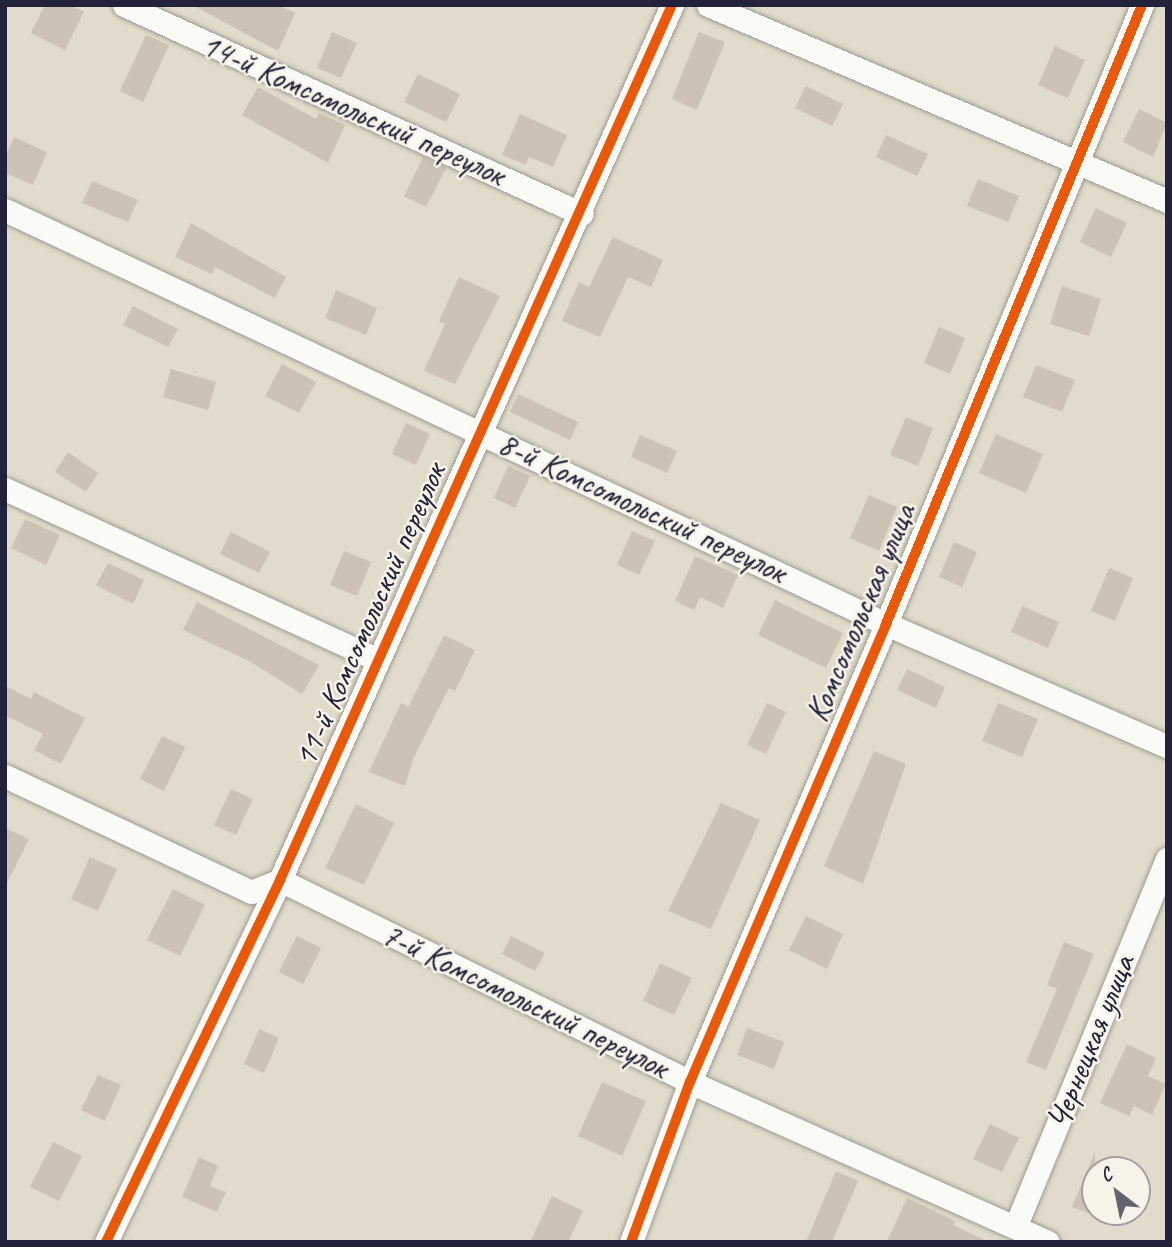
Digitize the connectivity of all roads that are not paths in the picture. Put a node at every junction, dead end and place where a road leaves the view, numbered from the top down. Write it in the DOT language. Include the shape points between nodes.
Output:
graph roads {
  1 [pos="124,5"];
  2 [pos="672,5"];
  3 [pos="709,5"];
  4 [pos="1142,5"];
  5 [pos="1074,162"];
  6 [pos="1167,201"];
  7 [pos="5,210"];
  8 [pos="582,214"];
  9 [pos="481,432"];
  10 [pos="5,489"];
  11 [pos="886,624"];
  12 [pos="378,660"];
  13 [pos="1167,746"];
  14 [pos="5,776"];
  15 [pos="1167,859"];
  16 [pos="280,880"];
  17 [pos="690,1082"];
  18 [pos="1016,1225"];
  19 [pos="106,1242"];
  20 [pos="631,1242"];
  21 [pos="1048,1242"];
  1 -- 8 [label="street, 14-й Комсомольский переулок"];
  2 -- 8 [label="street, 11-й Комсомольский переулок"];
  3 -- 5 [label="street"];
  4 -- 5 [label="street, Комсомольская улица"];
  5 -- 6 [label="street"];
  5 -- 11 [label="street, Комсомольская улица"];
  7 -- 9 [label="street, 8-й Комсомольский переулок"];
  8 -- 9 [label="street, 11-й Комсомольский переулок"];
  9 -- 11 [label="street, 8-й Комсомольский переулок"];
  9 -- 12 [label="street, 11-й Комсомольский переулок"];
  10 -- 12 [label="street"];
  11 -- 13 [label="street, 8-й Комсомольский переулок"];
  11 -- 17 [label="street, Комсомольская улица"];
  12 -- 16 [label="street, 11-й Комсомольский переулок"];
  14 -- 16 [label="street" via="251,892"];
  15 -- 18 [label="street, Чернецкая улица"];
  16 -- 17 [label="street, 7-й Комсомольский переулок"];
  16 -- 19 [label="street, 11-й Комсомольский переулок"];
  17 -- 18 [label="street, 7-й Комсомольский переулок"];
  17 -- 20 [label="street, Комсомольская улица"];
  18 -- 21 [label="street, 7-й Комсомольский переулок"];
}
